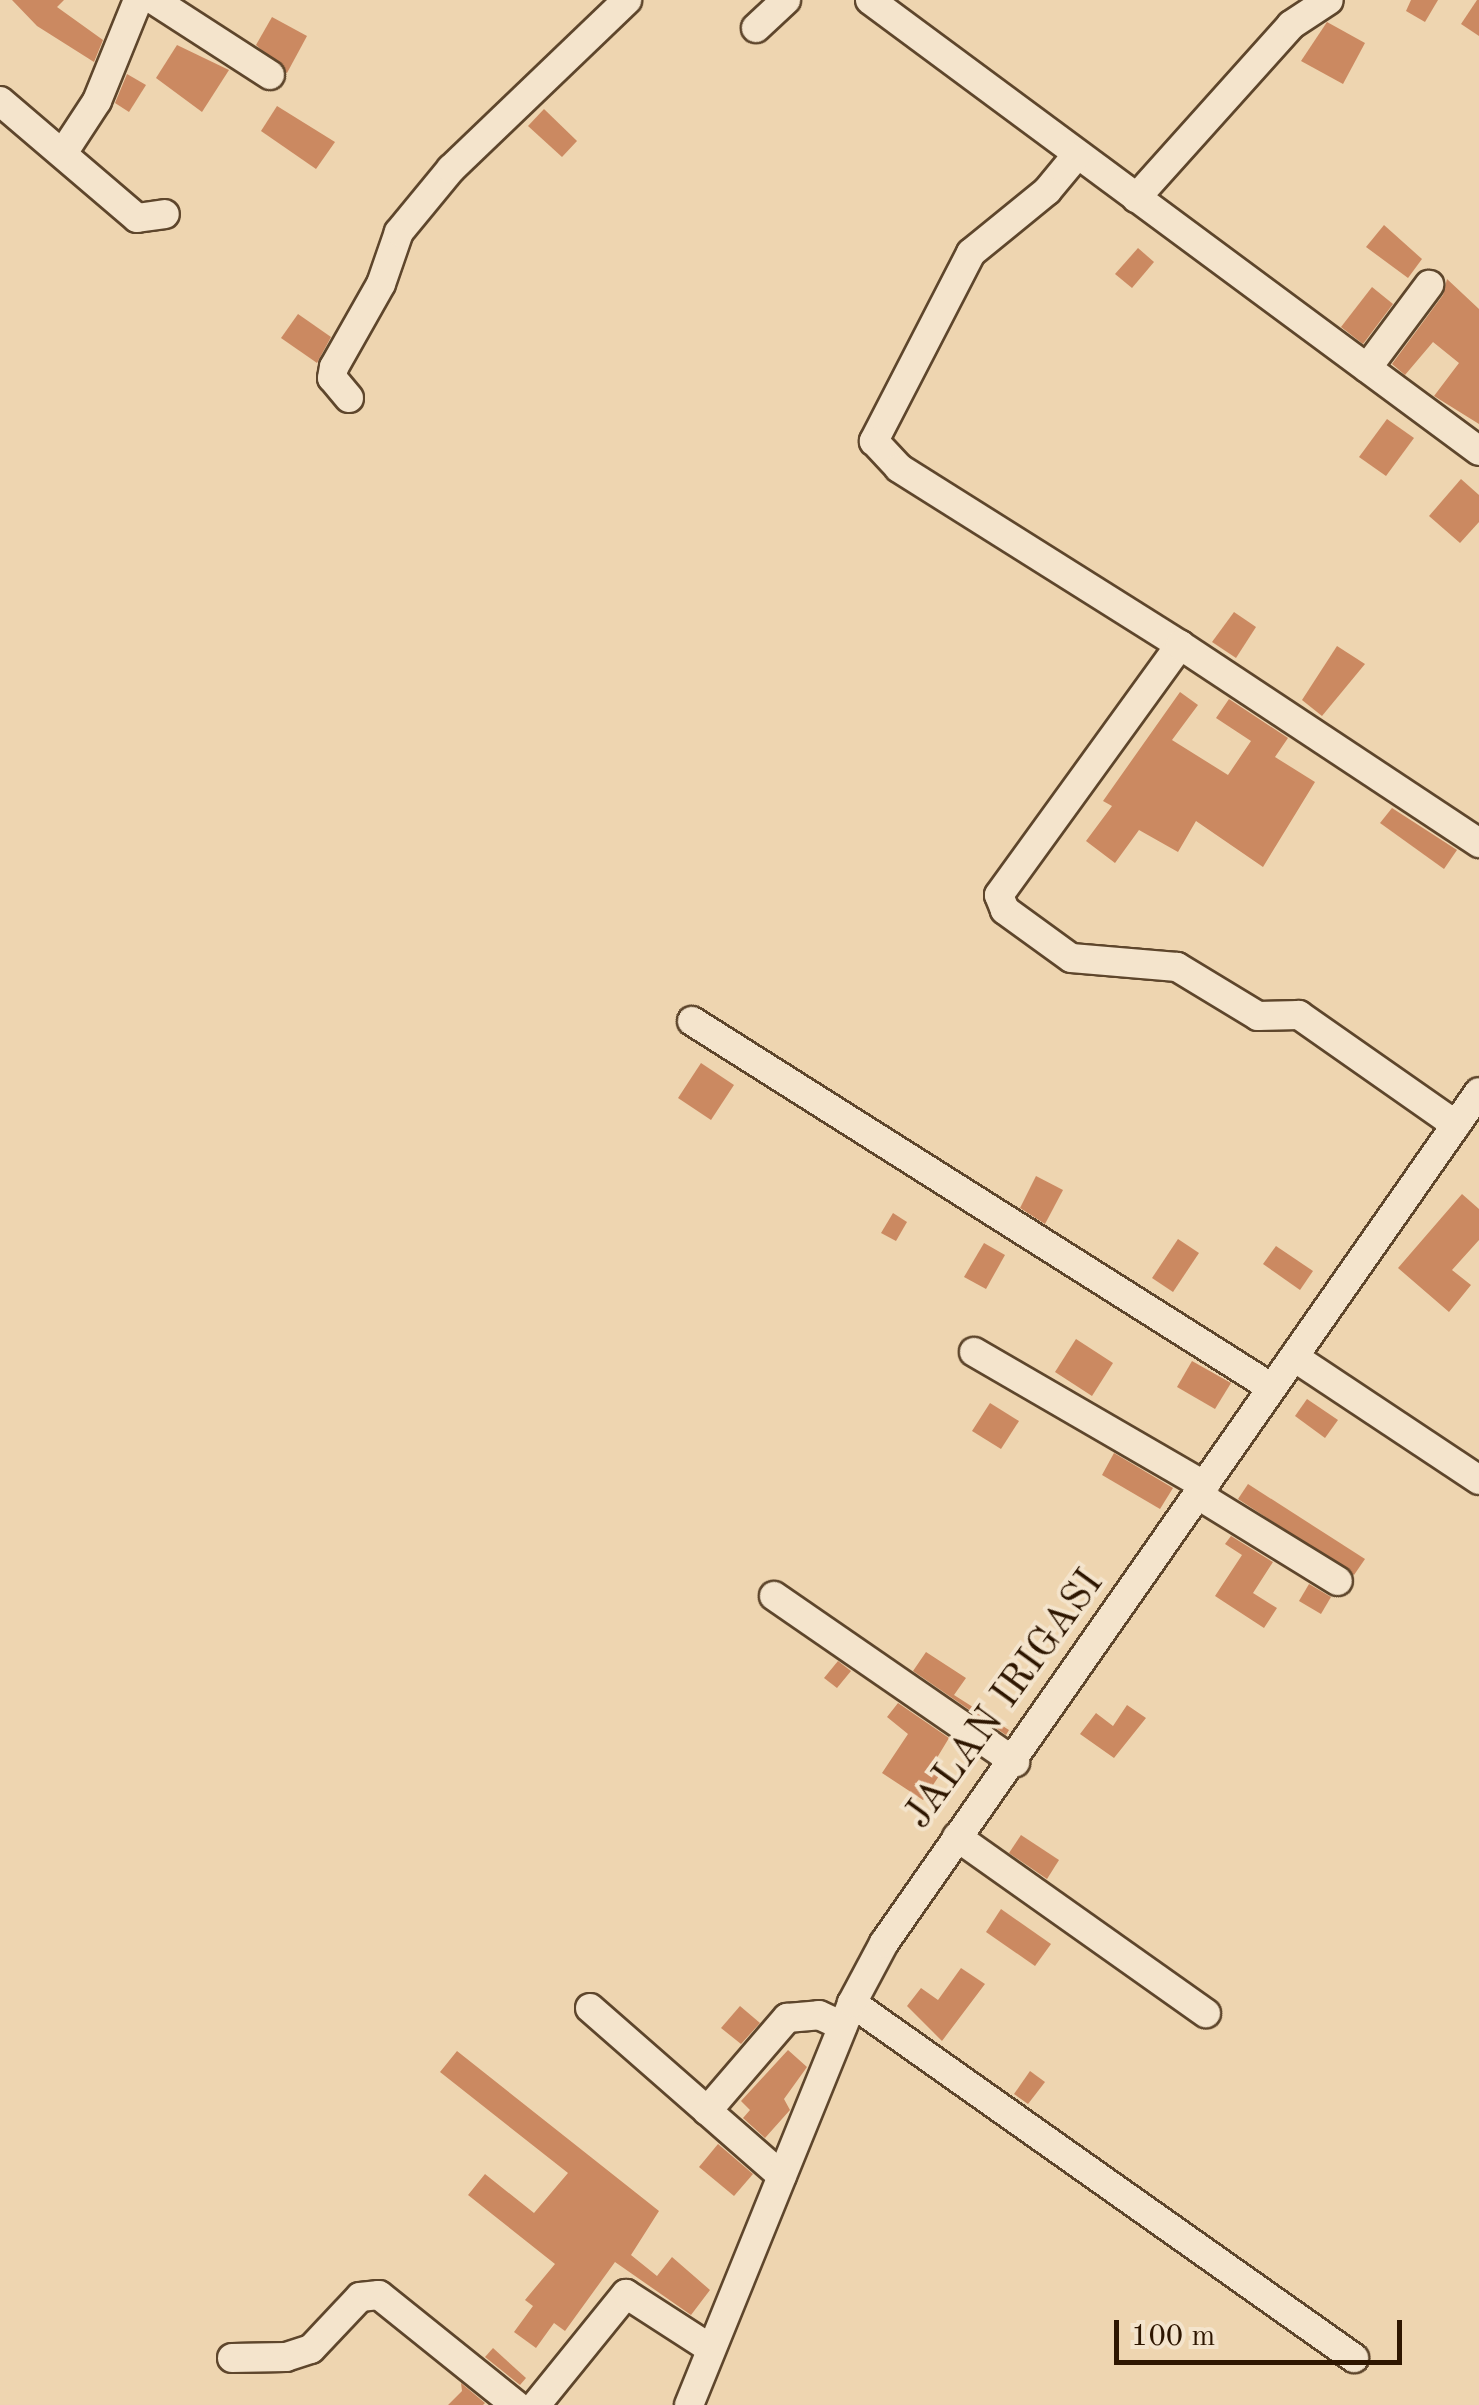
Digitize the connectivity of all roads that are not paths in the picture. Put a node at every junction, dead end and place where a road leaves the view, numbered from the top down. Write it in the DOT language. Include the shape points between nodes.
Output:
graph roads {
  1 [pos="138,0"];
  2 [pos="154,0"];
  3 [pos="627,0"];
  4 [pos="786,0"];
  5 [pos="870,0"];
  6 [pos="1329,0"];
  7 [pos="756,28"];
  8 [pos="270,75"];
  9 [pos="0,100"];
  10 [pos="63,153"];
  11 [pos="1076,156"];
  12 [pos="1136,198"];
  13 [pos="166,214"];
  14 [pos="1429,284"];
  15 [pos="1367,368"];
  16 [pos="350,398"];
  17 [pos="1479,451"];
  18 [pos="1180,645"];
  19 [pos="1479,843"];
  20 [pos="692,1021"];
  21 [pos="1479,1092"];
  22 [pos="1456,1125"];
  23 [pos="974,1352"];
  24 [pos="1294,1358"];
  25 [pos="1272,1388"];
  26 [pos="1479,1480"];
  27 [pos="1201,1490"];
  28 [pos="1338,1581"];
  29 [pos="774,1596"];
  30 [pos="1015,1762"];
  31 [pos="958,1837"];
  32 [pos="590,2008"];
  33 [pos="1206,2013"];
  34 [pos="848,2014"];
  35 [pos="707,2111"];
  36 [pos="782,2176"];
  37 [pos="711,2350"];
  38 [pos="232,2358"];
  39 [pos="1354,2358"];
  40 [pos="516,2405"];
  41 [pos="536,2405"];
  42 [pos="689,2405"];
  1 -- 10 [label="street" via="97,101"];
  2 -- 8 [label="street"];
  3 -- 16 [label="street" via="452,169 399,232 381,284 334,367 332,378"];
  4 -- 7 [label="street"];
  5 -- 11 [label="street"];
  6 -- 12 [label="street" via="1291,25"];
  9 -- 10 [label="street"];
  10 -- 13 [label="street" via="138,218"];
  11 -- 12 [label="street"];
  11 -- 18 [label="street" via="1036,202 971,253 874,440 899,468"];
  12 -- 15 [label="street"];
  14 -- 15 [label="street"];
  15 -- 17 [label="street"];
  18 -- 19 [label="street"];
  18 -- 22 [label="street" via="1008,876 999,902 1071,958 1176,967 1258,1016 1299,1015"];
  20 -- 25 [label="street"];
  21 -- 22 [label="street, JALAN IRIGASI"];
  22 -- 24 [label="street, JALAN IRIGASI"];
  23 -- 27 [label="street"];
  24 -- 25 [label="street, JALAN IRIGASI"];
  24 -- 26 [label="street"];
  25 -- 27 [label="street, JALAN IRIGASI"];
  27 -- 28 [label="street"];
  27 -- 30 [label="street, JALAN IRIGASI"];
  29 -- 30 [label="street"];
  30 -- 31 [label="street, JALAN IRIGASI"];
  31 -- 33 [label="street"];
  31 -- 34 [label="street, JALAN IRIGASI" via="884,1943"];
  32 -- 35 [label="street"];
  34 -- 35 [label="street" via="787,2018"];
  34 -- 36 [label="street, JALAN IRIGASI"];
  34 -- 39 [label="street"];
  35 -- 36 [label="street"];
  36 -- 37 [label="street, JALAN IRIGASI"];
  37 -- 41 [label="street" via="626,2294"];
  37 -- 42 [label="street, JALAN IRIGASI"];
  38 -- 40 [label="street" via="286,2358 311,2349 360,2296 379,2295"];
}
